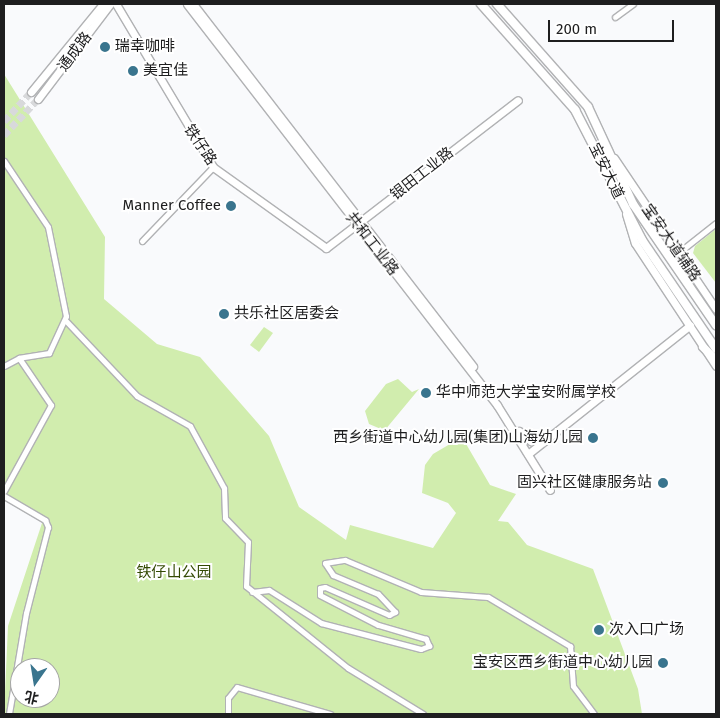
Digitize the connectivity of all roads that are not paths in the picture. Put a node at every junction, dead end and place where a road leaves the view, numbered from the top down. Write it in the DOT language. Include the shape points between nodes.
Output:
graph roads {
  1 [pos="103,4"];
  2 [pos="110,4"];
  3 [pos="116,4"];
  4 [pos="187,4"];
  5 [pos="193,4"];
  6 [pos="481,4"];
  7 [pos="497,4"];
  8 [pos="633,4"];
  9 [pos="615,17"];
  10 [pos="31,92"];
  11 [pos="38,99"];
  12 [pos="518,100"];
  13 [pos="611,152"];
  14 [pos="4,161"];
  15 [pos="212,167"];
  16 [pos="624,207"];
  17 [pos="359,223"];
  18 [pos="716,223"];
  19 [pos="142,241"];
  20 [pos="326,248"];
  21 [pos="678,252"];
  22 [pos="716,309"];
  23 [pos="66,320"];
  24 [pos="716,325"];
  25 [pos="690,326"];
  26 [pos="703,346"];
  27 [pos="716,349"];
  28 [pos="19,358"];
  29 [pos="716,360"];
  30 [pos="4,366"];
  31 [pos="716,366"];
  32 [pos="518,431"];
  33 [pos="549,437"];
  34 [pos="530,453"];
  35 [pos="551,488"];
  36 [pos="4,491"];
  37 [pos="4,496"];
  38 [pos="254,591"];
  39 [pos="10,714"];
  40 [pos="228,714"];
  41 [pos="330,714"];
  42 [pos="423,714"];
  43 [pos="594,714"];
  1 -- 10 [label="street, 通成路"];
  2 -- 11 [label="street, 通成路"];
  3 -- 15 [label="street, 铁仔路"];
  4 -- 17 [label="street, 共和工业路"];
  5 -- 17 [label="street, 共和工业路"];
  6 -- 16 [label="main road, 宝安大道" via="575,110"];
  7 -- 13 [label="main road, 宝安大道" via="588,107"];
  8 -- 9 [label="street"];
  12 -- 17 [label="street, 银田工业路"];
  13 -- 21 [label="street, 宝安大道辅路"];
  13 -- 24 [label="main road, 宝安大道" via="633,204"];
  14 -- 23 [label="street" via="48,227"];
  15 -- 19 [label="street"];
  15 -- 20 [label="street, 铁仔路"];
  16 -- 25 [label="street, 宝安大道辅路" via="635,242"];
  16 -- 27 [label="main road, 宝安大道"];
  17 -- 20 [label="street, 银田工业路"];
  17 -- 32 [label="street, 共和工业路"];
  17 -- 34 [label="street, 共和工业路"];
  18 -- 21 [label="street"];
  21 -- 22 [label="street, 宝安大道辅路"];
  23 -- 28 [label="street" via="49,353"];
  23 -- 38 [label="street" via="137,396 190,426 224,488 225,518 248,542 245,579"];
  25 -- 26 [label="street, 宝安大道辅路"];
  25 -- 33 [label="street"];
  26 -- 29 [label="main road"];
  26 -- 31 [label="street, 宝安大道辅路"];
  28 -- 30 [label="street"];
  28 -- 36 [label="street" via="51,405"];
  32 -- 33 [label="street" via="533,442"];
  32 -- 34 [label="street, 共和工业路"];
  33 -- 34 [label="street"];
  34 -- 35 [label="street, 共和工业路"];
  37 -- 39 [label="street" via="45,520 48,527 26,613"];
  38 -- 42 [label="street" via="348,668"];
  38 -- 43 [label="street" via="276,594 321,623 421,649 429,646 426,639 338,608 318,592 325,587 389,615 395,612 378,594 326,569 325,564 339,560 409,589 488,596 568,644 573,653 573,686"];
  40 -- 41 [label="street" via="228,698 237,688"];
}
